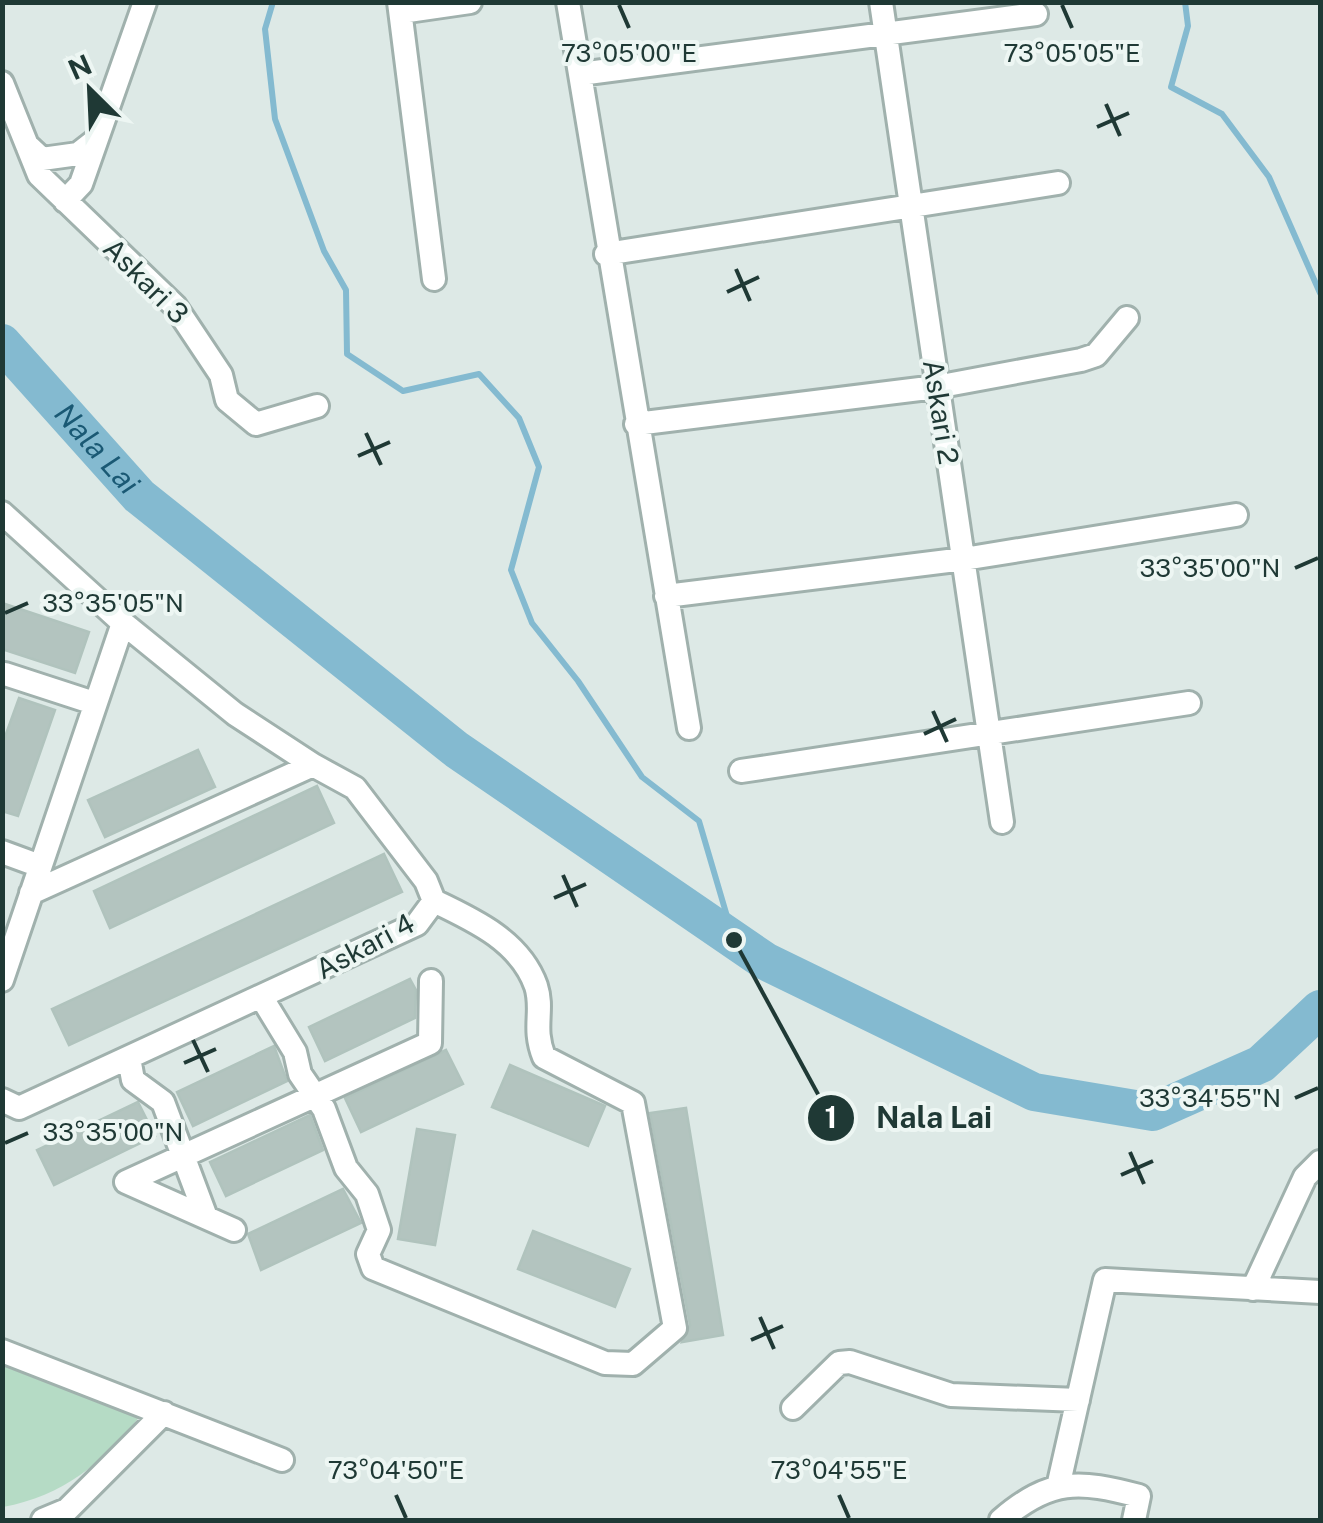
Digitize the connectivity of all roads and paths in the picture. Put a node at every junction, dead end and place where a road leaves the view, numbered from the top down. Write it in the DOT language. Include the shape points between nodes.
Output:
graph roads {
  1 [pos="144,2"];
  2 [pos="470,2"];
  3 [pos="568,2"];
  4 [pos="881,2"];
  5 [pos="400,8"];
  6 [pos="1036,14"];
  7 [pos="886,35"];
  8 [pos="580,74"];
  9 [pos="2,82"];
  10 [pos="96,140"];
  11 [pos="27,144"];
  12 [pos="1058,184"];
  13 [pos="64,202"];
  14 [pos="910,206"];
  15 [pos="606,254"];
  16 [pos="434,279"];
  17 [pos="1127,318"];
  18 [pos="936,387"];
  19 [pos="317,406"];
  20 [pos="636,424"];
  21 [pos="2,513"];
  22 [pos="1236,514"];
  23 [pos="964,558"];
  24 [pos="666,596"];
  25 [pos="123,623"];
  26 [pos="5,674"];
  27 [pos="1189,703"];
  28 [pos="94,704"];
  29 [pos="689,728"];
  30 [pos="987,735"];
  31 [pos="313,765"];
  32 [pos="741,771"];
  33 [pos="1002,822"];
  34 [pos="2,852"];
  35 [pos="40,866"];
  36 [pos="31,894"];
  37 [pos="434,901"];
  38 [pos="2,980"];
  39 [pos="430,980"];
  40 [pos="262,998"];
  41 [pos="129,1058"];
  42 [pos="313,1095"];
  43 [pos="8,1108"];
  44 [pos="183,1156"];
  45 [pos="1320,1162"];
  46 [pos="206,1217"];
  47 [pos="234,1230"];
  48 [pos="1252,1288"];
  49 [pos="1320,1292"];
  50 [pos="2,1350"];
  51 [pos="1078,1400"];
  52 [pos="793,1408"];
  53 [pos="164,1413"];
  54 [pos="282,1460"];
  55 [pos="1058,1487"];
  56 [pos="43,1520"];
  57 [pos="1002,1520"];
  58 [pos="1134,1520"];
  1 -- 10 [label="street"];
  2 -- 5 [label="street"];
  3 -- 8 [label="street"];
  4 -- 7 [label="street, Askari 2"];
  5 -- 16 [label="street"];
  6 -- 7 [label="street"];
  7 -- 8 [label="street"];
  7 -- 14 [label="street, Askari 2"];
  8 -- 15 [label="street"];
  9 -- 11 [label="street, Askari 3"];
  10 -- 11 [label="street" via="63,160 42,159"];
  10 -- 13 [label="street" via="81,184"];
  11 -- 13 [label="street, Askari 3" via="39,175"];
  12 -- 14 [label="street"];
  13 -- 19 [label="street, Askari 3" via="175,306 221,375 226,400 256,424"];
  14 -- 15 [label="street"];
  14 -- 18 [label="street, Askari 2"];
  15 -- 20 [label="street"];
  17 -- 18 [label="street" via="1096,355"];
  18 -- 20 [label="street"];
  18 -- 23 [label="street, Askari 2"];
  20 -- 24 [label="street"];
  21 -- 25 [label="street"];
  22 -- 23 [label="street"];
  23 -- 24 [label="street"];
  23 -- 30 [label="street, Askari 2"];
  24 -- 29 [label="street"];
  25 -- 28 [label="street"];
  25 -- 31 [label="street, Askari 4" via="234,714"];
  26 -- 28 [label="street"];
  27 -- 30 [label="street"];
  28 -- 35 [label="street"];
  30 -- 32 [label="street"];
  30 -- 33 [label="street, Askari 2"];
  31 -- 36 [label="street"];
  31 -- 37 [label="street, Askari 4" via="355,788"];
  34 -- 35 [label="street"];
  35 -- 36 [label="street"];
  36 -- 38 [label="street"];
  37 -- 40 [label="street, Askari 4" via="417,924"];
  37 -- 42 [label="street" via="506,942 536,986 535,1035 544,1057 633,1103 675,1328 633,1364 606,1363 373,1268 368,1254 379,1230 371,1202 346,1168"];
  39 -- 42 [label="street" via="430,1043"];
  40 -- 41 [label="street, Askari 4"];
  40 -- 42 [label="street"];
  41 -- 43 [label="street, Askari 4"];
  41 -- 44 [label="street" via="133,1080 163,1102"];
  42 -- 44 [label="street"];
  44 -- 46 [label="street"];
  44 -- 46 [label="street" via="126,1182"];
  45 -- 48 [label="street" via="1306,1177"];
  46 -- 47 [label="street"];
  48 -- 49 [label="street"];
  48 -- 51 [label="street" via="1105,1280"];
  50 -- 53 [label="street"];
  51 -- 52 [label="street" via="952,1395 850,1362 840,1363"];
  51 -- 55 [label="street"];
  53 -- 54 [label="street"];
  53 -- 56 [label="street" via="67,1510"];
  55 -- 57 [label="street" via="1028,1498"];
  55 -- 58 [label="street" via="1100,1486 1139,1496"];
}
